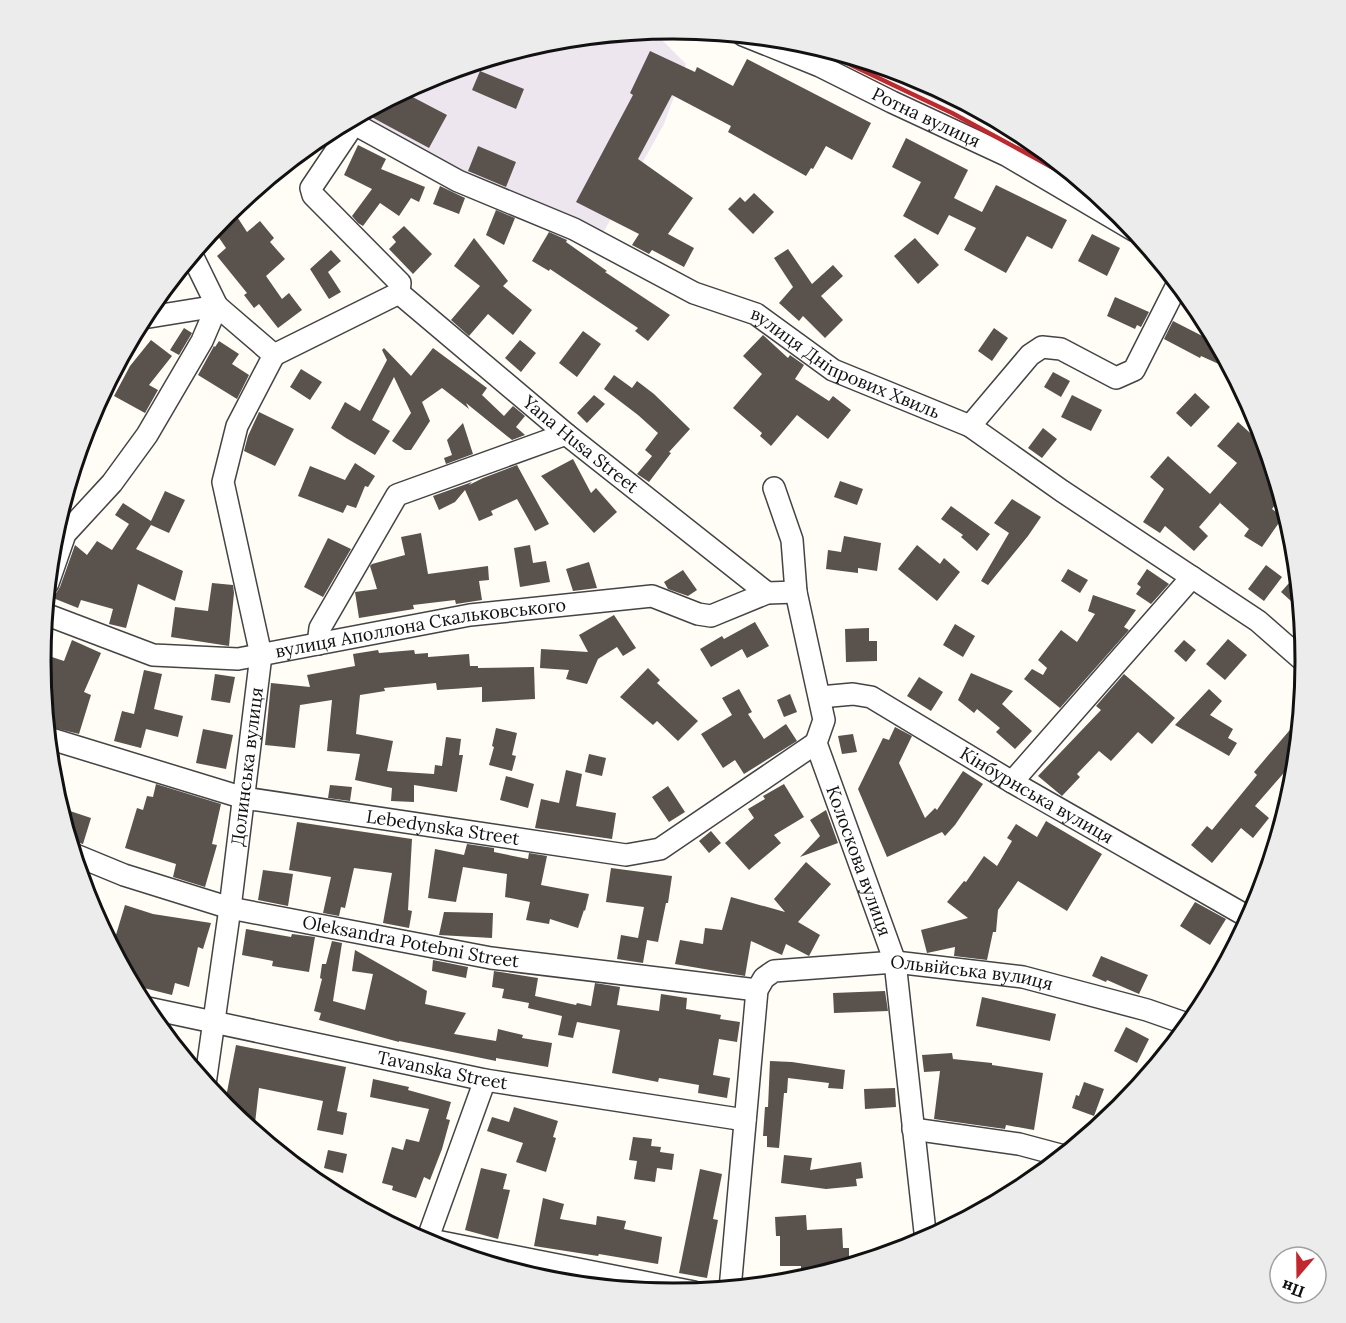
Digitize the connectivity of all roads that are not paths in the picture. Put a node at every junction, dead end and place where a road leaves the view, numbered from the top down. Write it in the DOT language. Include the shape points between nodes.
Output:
graph roads {
  1 [pos="774,48"];
  2 [pos="357,125"];
  3 [pos="344,133"];
  4 [pos="1104,213"];
  5 [pos="196,262"];
  6 [pos="1174,292"];
  7 [pos="399,293"];
  8 [pos="217,306"];
  9 [pos="155,316"];
  10 [pos="274,355"];
  11 [pos="970,426"];
  12 [pos="566,434"];
  13 [pos="774,488"];
  14 [pos="61,545"];
  15 [pos="1192,577"];
  16 [pos="767,592"];
  17 [pos="796,592"];
  18 [pos="52,617"];
  19 [pos="318,644"];
  20 [pos="1296,654"];
  21 [pos="261,655"];
  22 [pos="820,697"];
  23 [pos="56,740"];
  24 [pos="816,743"];
  25 [pos="1012,782"];
  26 [pos="244,798"];
  27 [pos="83,858"];
  28 [pos="230,908"];
  29 [pos="1242,913"];
  30 [pos="896,962"];
  31 [pos="757,990"];
  32 [pos="157,1010"];
  33 [pos="214,1022"];
  34 [pos="1180,1022"];
  35 [pos="207,1074"];
  36 [pos="485,1080"];
  37 [pos="745,1120"];
  38 [pos="913,1129"];
  39 [pos="1054,1153"];
  40 [pos="925,1231"];
  41 [pos="430,1235"];
  42 [pos="464,1248"];
  43 [pos="731,1281"];
  44 [pos="650,1283"];
  1 -- 4 [label="street, Ротна вулиця" via="1006,155"];
  2 -- 11 [label="street, вулиця Дніпрових Хвиль" via="458,181 574,229 694,293 756,314 833,370"];
  3 -- 7 [label="street, Yana Husa Street" via="312,188 313,195 399,283"];
  5 -- 8 [label="street"];
  6 -- 11 [label="street" via="1134,370 1116,378 1061,349 1042,347 1030,355"];
  7 -- 10 [label="street"];
  7 -- 12 [label="street, Yana Husa Street"];
  8 -- 9 [label="street"];
  8 -- 10 [label="street"];
  8 -- 14 [label="street" via="202,341 147,435 112,483 65,534"];
  10 -- 21 [label="street, Долинська вулиця" via="237,426 224,482"];
  11 -- 15 [label="street, вулиця Дніпрових Хвиль"];
  12 -- 16 [label="street, Yana Husa Street"];
  12 -- 19 [label="street" via="397,495 320,628"];
  13 -- 17 [label="street" via="792,540"];
  15 -- 20 [label="street, вулиця Дніпрових Хвиль" via="1258,621"];
  15 -- 25 [label="street"];
  16 -- 17 [label="street, вулиця Аполлона Скальковського"];
  16 -- 19 [label="street, вулиця Аполлона Скальковського" via="711,616 652,596 470,615"];
  17 -- 22 [label="street"];
  18 -- 21 [label="street, вулиця Аполлона Скальковського" via="153,655 238,659"];
  19 -- 21 [label="street, вулиця Аполлона Скальковського"];
  21 -- 26 [label="street, Долинська вулиця"];
  22 -- 24 [label="street" via="824,720"];
  22 -- 25 [label="street, Кінбурнська вулиця" via="871,697"];
  23 -- 26 [label="street, Lebedynska Street"];
  24 -- 26 [label="street, Lebedynska Street" via="660,849 626,855"];
  24 -- 30 [label="street, Колоскова вулиця"];
  25 -- 29 [label="street, Кінбурнська вулиця"];
  26 -- 28 [label="street, Долинська вулиця"];
  27 -- 28 [label="street, Oleksandra Potebni Street"];
  28 -- 31 [label="street, Oleksandra Potebni Street" via="491,958"];
  28 -- 33 [label="street, Долинська вулиця"];
  30 -- 31 [label="street, Ольвійська вулиця" via="774,971"];
  30 -- 34 [label="street, Ольвійська вулиця" via="1023,977"];
  30 -- 38 [label="street, Колоскова вулиця"];
  31 -- 37 [label="street"];
  32 -- 33 [label="street, Tavanska Street"];
  33 -- 35 [label="street, Долинська вулиця"];
  33 -- 36 [label="street, Tavanska Street"];
  36 -- 37 [label="street, Tavanska Street"];
  36 -- 41 [label="street"];
  37 -- 43 [label="street"];
  38 -- 39 [label="street" via="1019,1144"];
  38 -- 40 [label="street, Колоскова вулиця"];
  42 -- 44 [label="street"];
}
